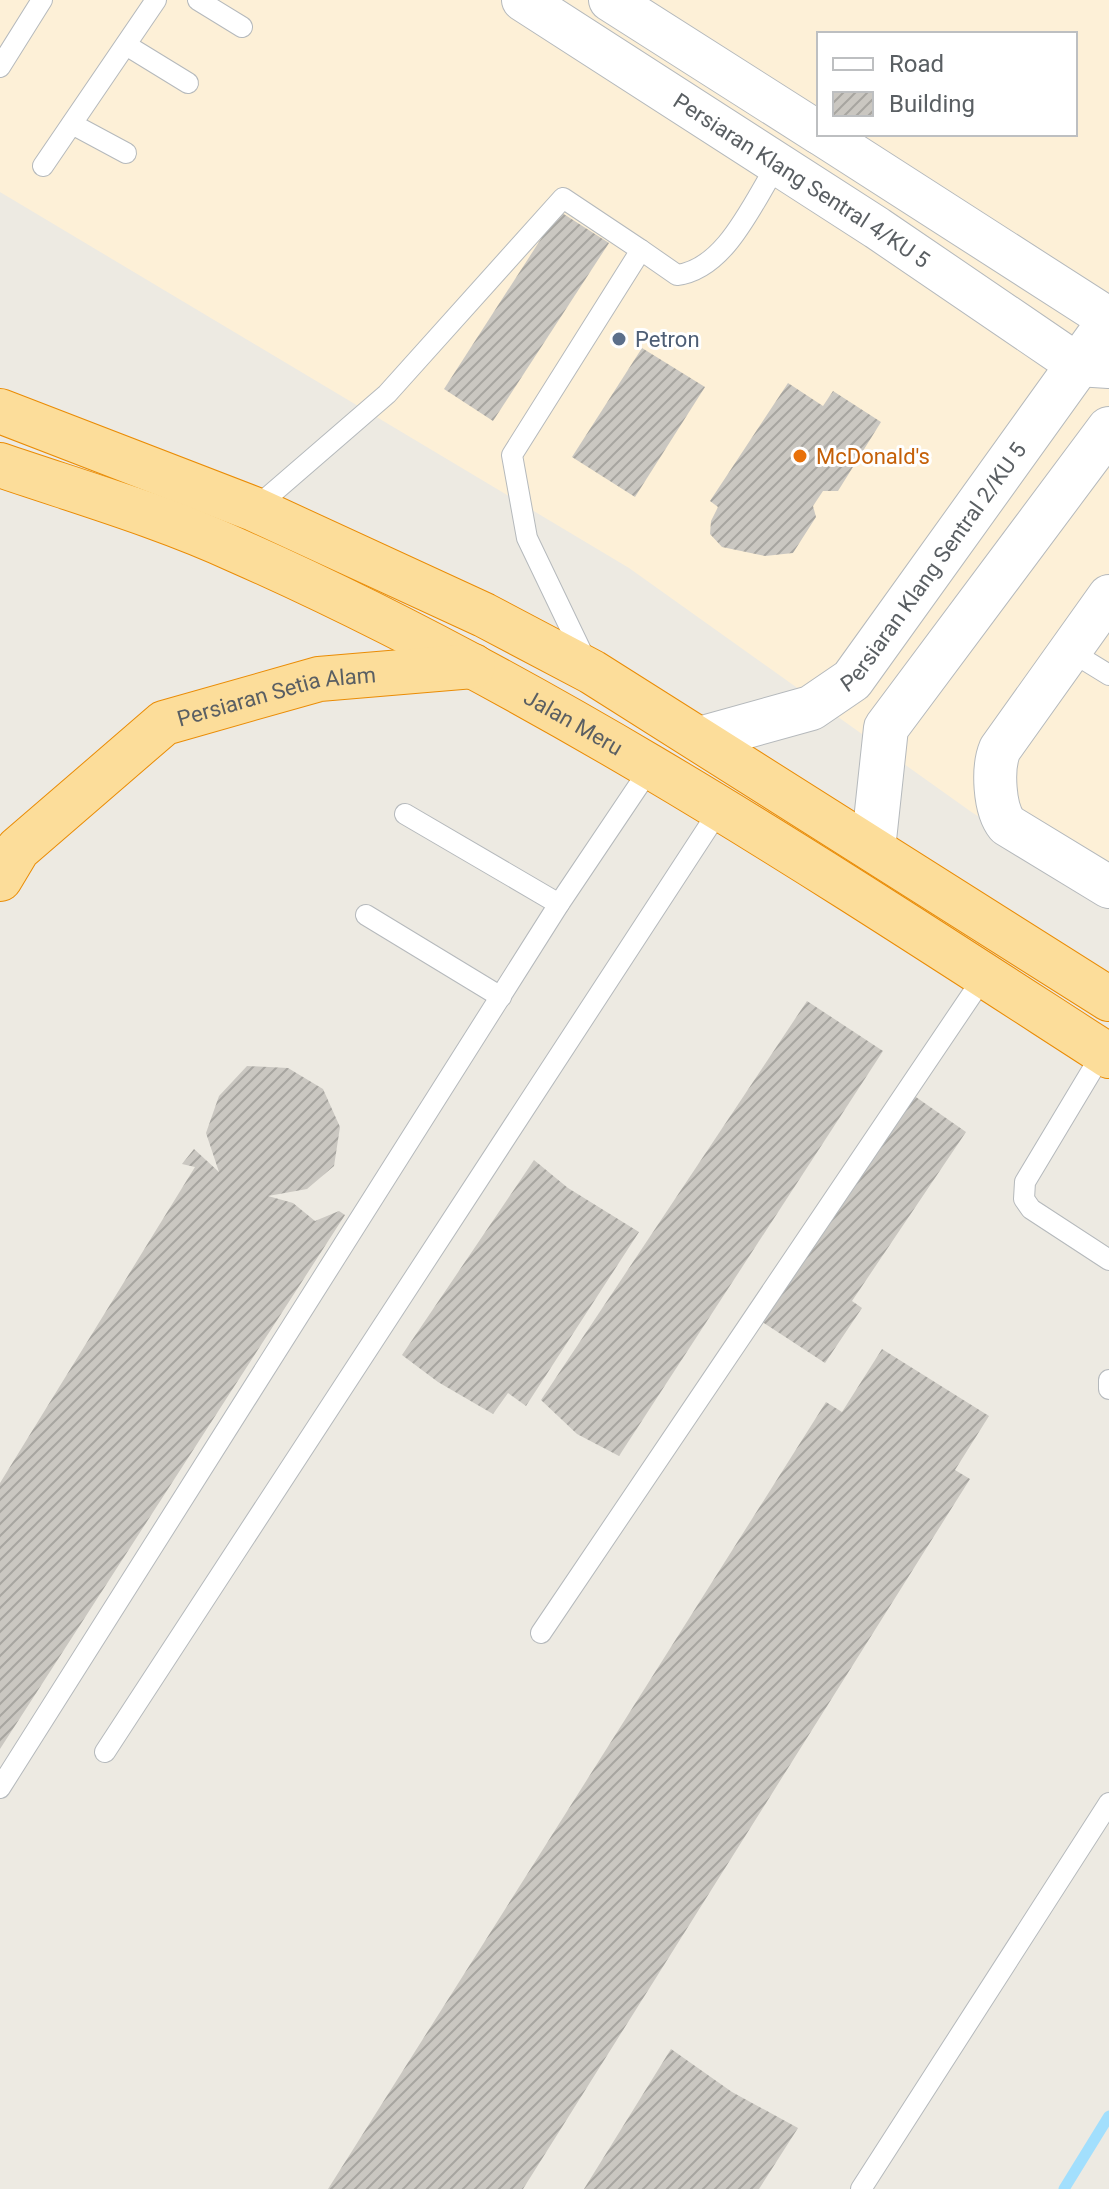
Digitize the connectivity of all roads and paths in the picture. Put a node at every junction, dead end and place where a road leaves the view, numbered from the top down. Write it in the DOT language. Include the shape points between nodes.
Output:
graph roads {
  1 [pos="42,0"];
  2 [pos="156,0"];
  3 [pos="198,0"];
  4 [pos="523,0"];
  5 [pos="626,10"];
  6 [pos="242,27"];
  7 [pos="126,45"];
  8 [pos="607,52"];
  9 [pos="0,67"];
  10 [pos="188,83"];
  11 [pos="72,124"];
  12 [pos="817,132"];
  13 [pos="823,136"];
  14 [pos="126,153"];
  15 [pos="778,163"];
  16 [pos="43,166"];
  17 [pos="641,250"];
  18 [pos="1109,320"];
  19 [pos="1093,366"];
  20 [pos="0,411"];
  21 [pos="1109,429"];
  22 [pos="0,465"];
  23 [pos="254,509"];
  24 [pos="1109,596"];
  25 [pos="1070,651"];
  26 [pos="473,666"];
  27 [pos="592,672"];
  28 [pos="1109,675"];
  29 [pos="700,739"];
  30 [pos="651,767"];
  31 [pos="720,809"];
  32 [pos="405,814"];
  33 [pos="873,849"];
  34 [pos="0,879"];
  35 [pos="1109,887"];
  36 [pos="559,904"];
  37 [pos="366,915"];
  38 [pos="985,975"];
  39 [pos="501,997"];
  40 [pos="1109,999"];
  41 [pos="1106,1054"];
  42 [pos="1109,1260"];
  43 [pos="1109,1380"];
  44 [pos="1109,1389"];
  45 [pos="541,1633"];
  46 [pos="105,1752"];
  47 [pos="0,1788"];
  48 [pos="1109,1803"];
  49 [pos="861,2189"];
  1 -- 9 [label="lane"];
  2 -- 7 [label="lane"];
  3 -- 6 [label="lane"];
  4 -- 8 [label="street, Persiaran Klang Sentral 4/KU 5"];
  5 -- 8 [label="street"];
  5 -- 12 [label="street"];
  7 -- 10 [label="lane"];
  7 -- 11 [label="lane"];
  8 -- 15 [label="street, Persiaran Klang Sentral 4/KU 5"];
  11 -- 14 [label="lane"];
  11 -- 16 [label="lane"];
  13 -- 18 [label="street"];
  15 -- 17 [label="lane" via="725,246 694,273 677,275"];
  15 -- 19 [label="street, Persiaran Klang Sentral 4/KU 5"];
  17 -- 23 [label="lane" via="563,198 387,394"];
  17 -- 27 [label="lane" via="512,455 527,538"];
  18 -- 19 [label="street, Persiaran Klang Sentral 2/KU 5"];
  19 -- 29 [label="street, Persiaran Klang Sentral 2/KU 5" via="852,680 811,708"];
  20 -- 23 [label="highway"];
  21 -- 33 [label="street" via="886,728"];
  22 -- 26 [label="highway, Jalan Meru" via="237,550"];
  23 -- 27 [label="highway" via="484,615"];
  24 -- 25 [label="street"];
  25 -- 28 [label="lane"];
  25 -- 35 [label="street" via="1000,749 995,762 1001,817"];
  26 -- 30 [label="highway, Jalan Meru"];
  26 -- 34 [label="highway, Persiaran Setia Alam" via="319,679 164,723 18,849"];
  27 -- 29 [label="highway"];
  29 -- 33 [label="highway"];
  30 -- 31 [label="highway, Jalan Meru"];
  30 -- 36 [label="lane"];
  31 -- 38 [label="highway, Jalan Meru"];
  31 -- 46 [label="lane"];
  32 -- 36 [label="lane"];
  33 -- 40 [label="highway"];
  36 -- 39 [label="lane"];
  37 -- 39 [label="lane"];
  38 -- 41 [label="highway, Jalan Meru"];
  38 -- 45 [label="lane"];
  39 -- 47 [label="lane"];
  41 -- 42 [label="lane" via="1025,1182 1024,1199 1031,1209"];
  43 -- 44 [label="lane"];
  48 -- 49 [label="lane"];
}
